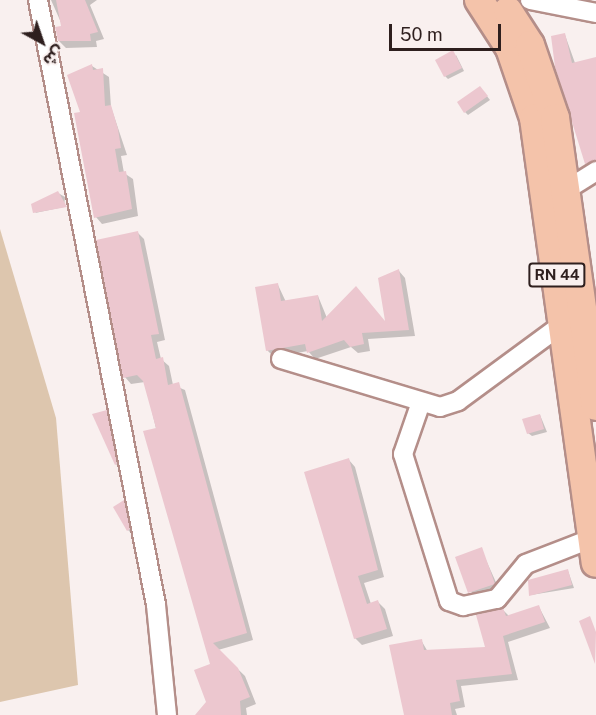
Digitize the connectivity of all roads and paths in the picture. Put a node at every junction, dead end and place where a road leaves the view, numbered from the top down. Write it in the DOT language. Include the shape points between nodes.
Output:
graph roads {
  1 [pos="38,0"];
  2 [pos="479,0"];
  3 [pos="502,0"];
  4 [pos="530,0"];
  5 [pos="596,13"];
  6 [pos="596,171"];
  7 [pos="566,190"];
  8 [pos="564,323"];
  9 [pos="281,359"];
  10 [pos="420,405"];
  11 [pos="596,406"];
  12 [pos="594,551"];
  13 [pos="167,715"];
  1 -- 13 [label="street" via="156,605"];
  2 -- 8 [label="main road, RN 44" via="510,48 534,118"];
  3 -- 7 [label="main road, RN 44" via="530,45 545,87"];
  4 -- 5 [label="street"];
  6 -- 7 [label="street"];
  7 -- 11 [label="main road, RN 44"];
  8 -- 10 [label="street" via="458,402"];
  8 -- 12 [label="main road, RN 44"];
  9 -- 10 [label="street"];
  10 -- 12 [label="street" via="403,454 449,601 463,606 497,599 526,564"];
}
